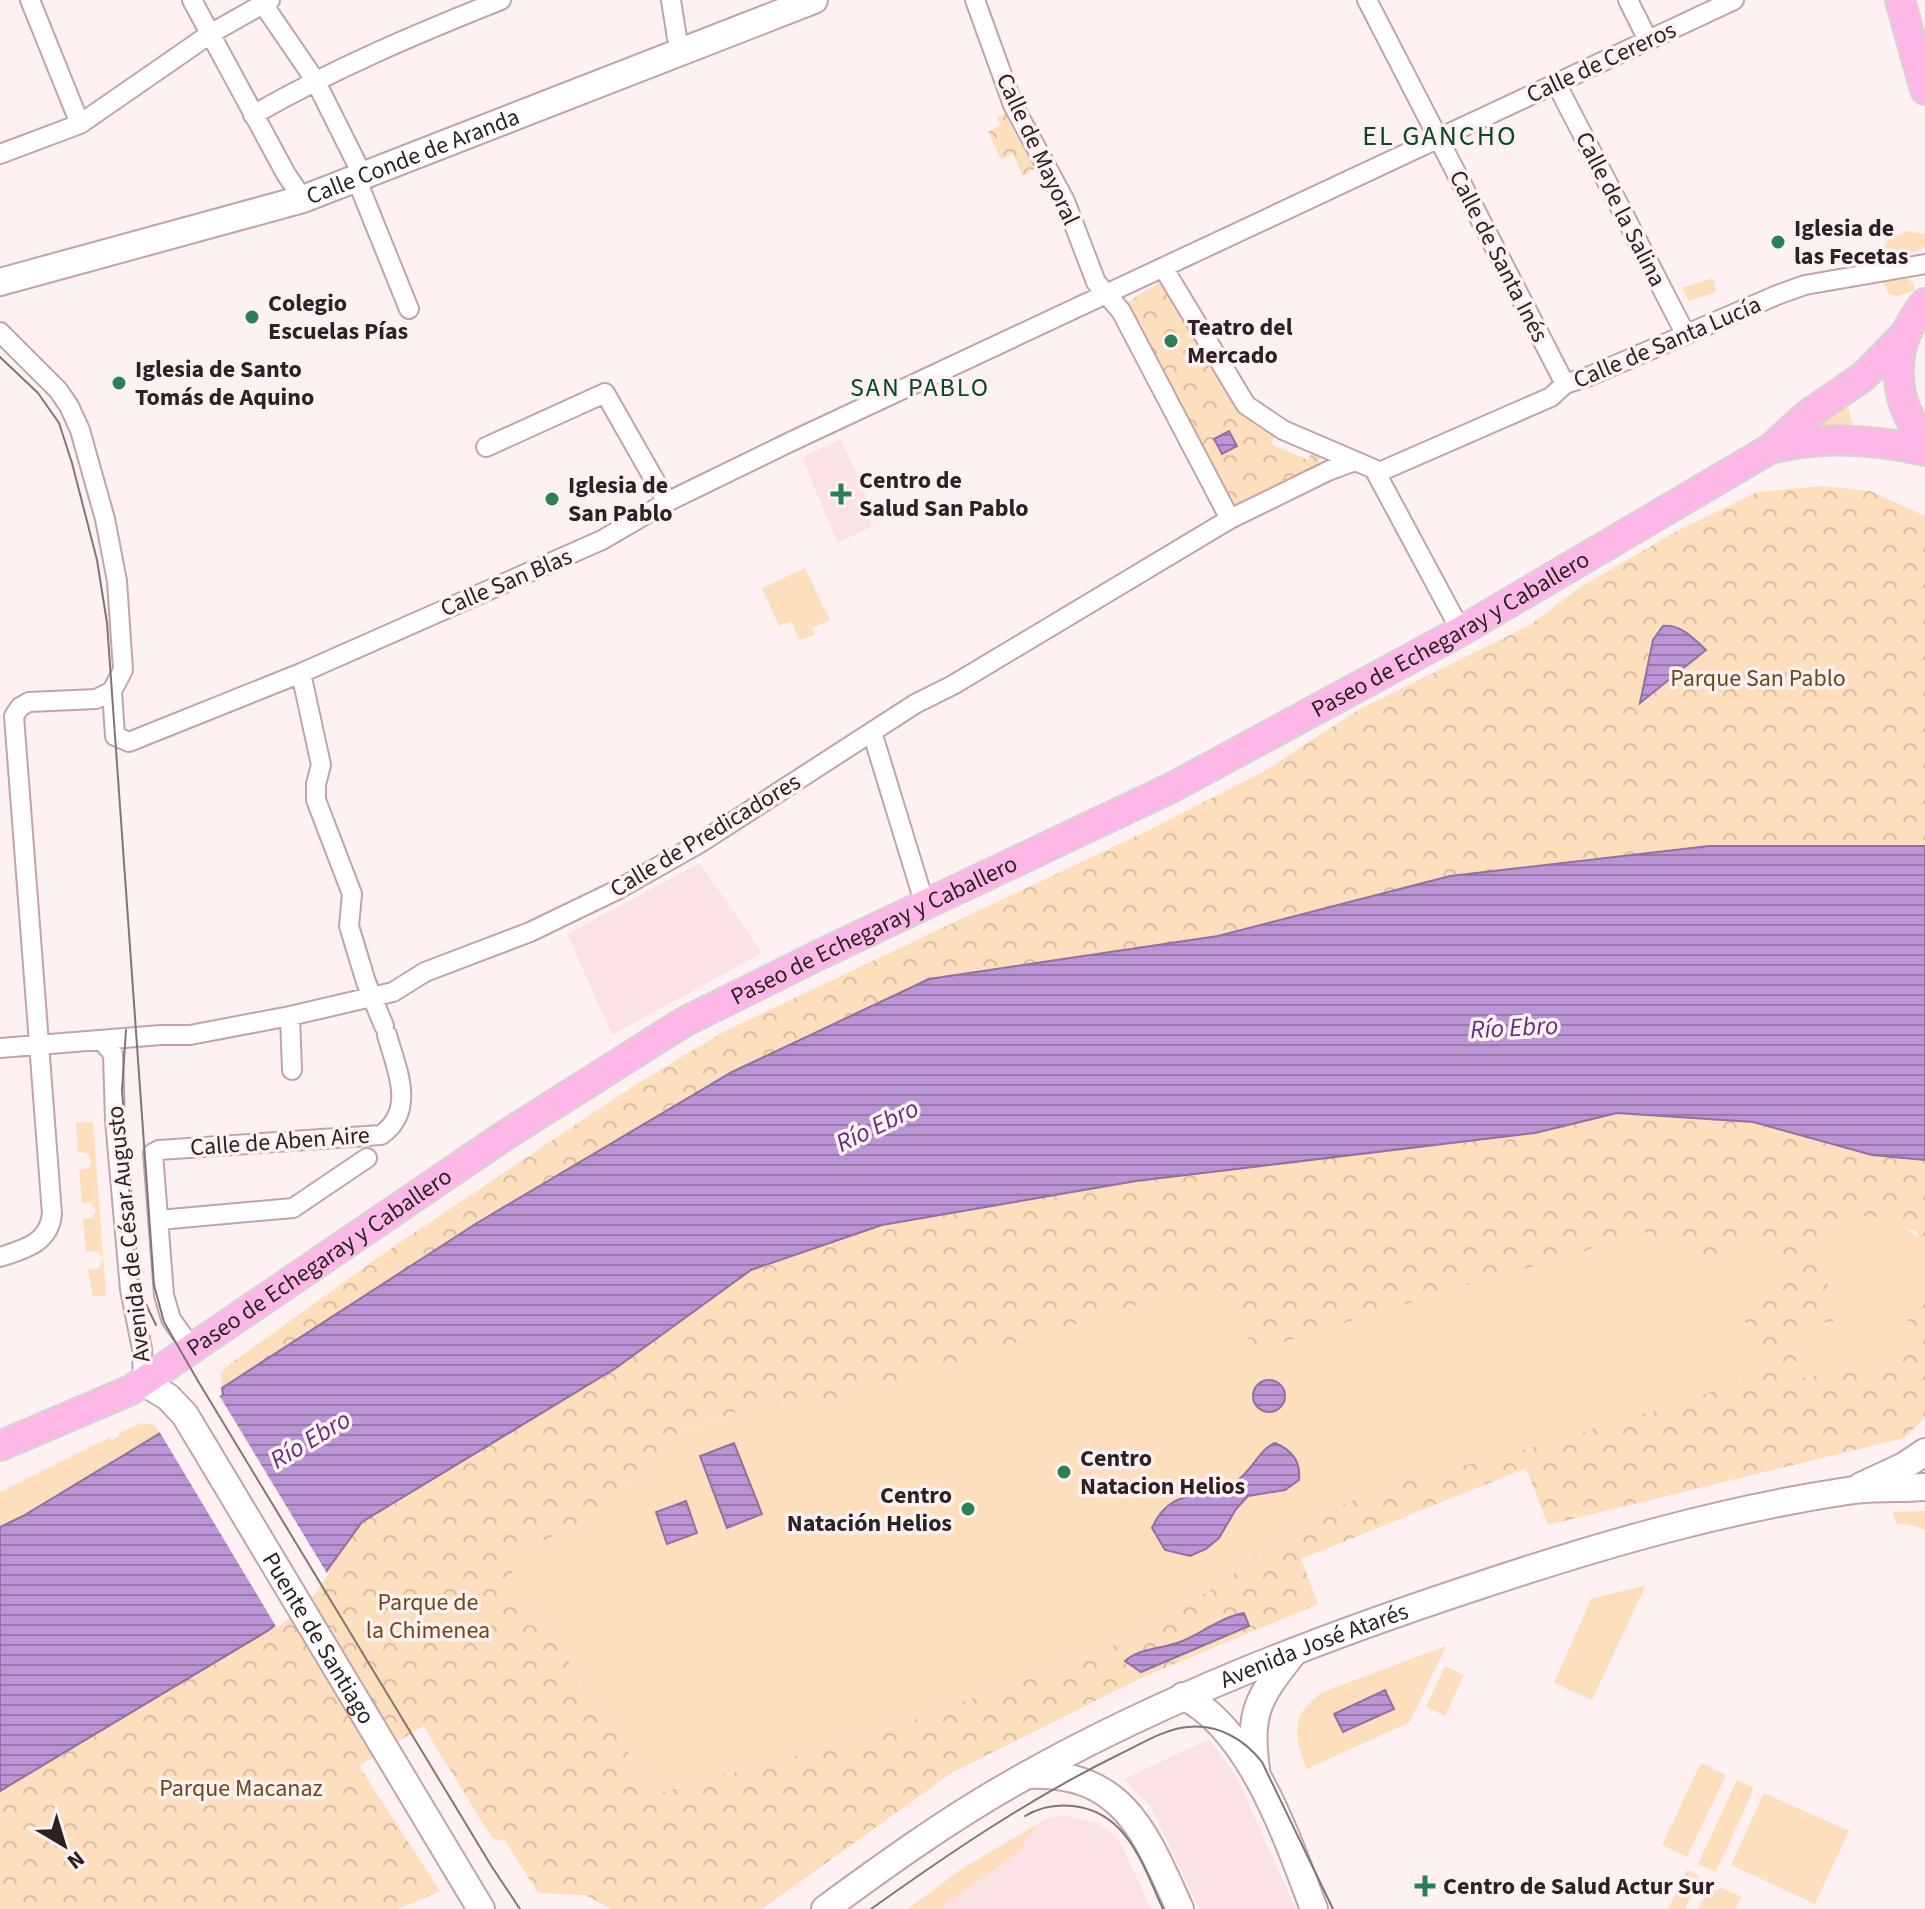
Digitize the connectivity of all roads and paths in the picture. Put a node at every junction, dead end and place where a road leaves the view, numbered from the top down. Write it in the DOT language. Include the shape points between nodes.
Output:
graph roads {
  1 [pos="30,0"];
  2 [pos="192,0"];
  3 [pos="501,0"];
  4 [pos="671,0"];
  5 [pos="814,0"];
  6 [pos="975,0"];
  7 [pos="1367,0"];
  8 [pos="1628,0"];
  9 [pos="1734,0"];
  10 [pos="1900,0"];
  11 [pos="267,2"];
  12 [pos="210,34"];
  13 [pos="677,38"];
  14 [pos="1648,40"];
  15 [pos="315,80"];
  16 [pos="1556,83"];
  17 [pos="1925,90"];
  18 [pos="253,115"];
  19 [pos="80,124"];
  20 [pos="1439,138"];
  21 [pos="0,154"];
  22 [pos="356,170"];
  23 [pos="303,199"];
  24 [pos="1925,264"];
  25 [pos="1164,269"];
  26 [pos="0,282"];
  27 [pos="1106,295"];
  28 [pos="1925,303"];
  29 [pos="409,309"];
  30 [pos="0,332"];
  31 [pos="1686,335"];
  32 [pos="1903,336"];
  33 [pos="1565,384"];
  34 [pos="1925,441"];
  35 [pos="486,447"];
  36 [pos="1770,449"];
  37 [pos="1332,451"];
  38 [pos="1925,451"];
  39 [pos="1355,461"];
  40 [pos="1328,471"];
  41 [pos="1377,473"];
  42 [pos="667,502"];
  43 [pos="1230,519"];
  44 [pos="1461,631"];
  45 [pos="301,673"];
  46 [pos="112,691"];
  47 [pos="872,732"];
  48 [pos="925,905"];
  49 [pos="372,997"];
  50 [pos="290,1016"];
  51 [pos="103,1042"];
  52 [pos="40,1046"];
  53 [pos="0,1048"];
  54 [pos="292,1070"];
  55 [pos="160,1150"];
  56 [pos="367,1158"];
  57 [pos="159,1220"];
  58 [pos="0,1257"];
  59 [pos="192,1349"];
  60 [pos="143,1382"];
  61 [pos="0,1445"];
  62 [pos="1925,1452"];
  63 [pos="1925,1487"];
  64 [pos="1849,1490"];
  65 [pos="1297,1649"];
  66 [pos="1183,1696"];
  67 [pos="1027,1775"];
  68 [pos="1257,1776"];
  69 [pos="481,1909"];
  70 [pos="825,1909"];
  71 [pos="1180,1909"];
  72 [pos="1314,1909"];
  1 -- 19 [label="street"];
  2 -- 12 [label="street"];
  3 -- 15 [label="street"];
  4 -- 13 [label="street"];
  5 -- 22 [label="main road, Calle Conde de Aranda"];
  6 -- 27 [label="street, Calle de Mayoral" via="1013,105 1065,201 1097,285"];
  7 -- 20 [label="street, Calle de Santa Inés"];
  8 -- 14 [label="street"];
  9 -- 14 [label="street, Calle de Cereros"];
  10 -- 17 [label="main road"];
  11 -- 12 [label="street"];
  11 -- 15 [label="street"];
  12 -- 18 [label="street"];
  12 -- 19 [label="street"];
  14 -- 16 [label="street, Calle de Cereros"];
  15 -- 18 [label="street"];
  15 -- 22 [label="street"];
  16 -- 20 [label="street, Calle de Cereros"];
  16 -- 31 [label="street, Calle de la Salina"];
  18 -- 23 [label="street"];
  19 -- 21 [label="street"];
  20 -- 25 [label="street, Calle de Cereros"];
  20 -- 33 [label="street, Calle de Santa Inés"];
  22 -- 23 [label="main road, Calle Conde de Aranda"];
  22 -- 29 [label="street"];
  23 -- 26 [label="main road, Calle Conde de Aranda"];
  24 -- 31 [label="street, Calle de Santa Lucía" via="1805,285"];
  25 -- 27 [label="street, Calle de Cereros"];
  25 -- 37 [label="street" via="1246,405 1283,430"];
  27 -- 42 [label="street, Calle San Blas"];
  27 -- 43 [label="street, Calle de Mayoral" via="1121,311"];
  28 -- 32 [label="main road, Paseo de Echegaray y Caballero"];
  30 -- 46 [label="street" via="58,390 80,430 117,581 123,670"];
  31 -- 33 [label="street, Calle de Santa Lucía"];
  32 -- 34 [label="main road" via="1903,400"];
  32 -- 36 [label="main road, Paseo de Echegaray y Caballero" via="1864,376"];
  33 -- 41 [label="street, Calle de Santa Lucía" via="1551,397"];
  35 -- 42 [label="street" via="605,393"];
  36 -- 38 [label="main road, Paseo de Echegaray y Caballero" via="1862,440"];
  36 -- 44 [label="main road, Paseo de Echegaray y Caballero"];
  37 -- 39 [label="street"];
  37 -- 40 [label="street"];
  39 -- 40 [label="street, Calle de Predicadores"];
  39 -- 41 [label="street"];
  40 -- 43 [label="street, Calle de Predicadores"];
  41 -- 44 [label="street"];
  42 -- 45 [label="street, Calle San Blas" via="602,540"];
  43 -- 47 [label="street, Calle de Predicadores"];
  44 -- 48 [label="main road, Paseo de Echegaray y Caballero" via="1173,787"];
  45 -- 46 [label="street, Calle San Blas" via="134,742 115,736"];
  45 -- 49 [label="street, Calle de Aben Aire" via="321,765 314,794 352,894 349,926"];
  46 -- 52 [label="street" via="96,699 29,702 14,716"];
  47 -- 48 [label="street"];
  47 -- 49 [label="street, Calle de Predicadores" via="617,890"];
  48 -- 59 [label="main road, Paseo de Echegaray y Caballero" via="743,991 636,1050"];
  49 -- 50 [label="street, Calle de Predicadores"];
  49 -- 55 [label="street, Calle de Aben Aire" via="404,1093 381,1135"];
  50 -- 51 [label="street, Calle de Predicadores" via="190,1035"];
  50 -- 54 [label="street"];
  51 -- 52 [label="street, Calle de Predicadores"];
  51 -- 60 [label="street, Avenida de César Augusto" via="113,1054 129,1281"];
  52 -- 53 [label="street, Calle de Predicadores"];
  52 -- 58 [label="street" via="51,1224 29,1247"];
  55 -- 57 [label="street, Avenida de César Augusto" via="153,1153"];
  56 -- 57 [label="street" via="293,1208"];
  57 -- 59 [label="street, Avenida de César Augusto" via="167,1306"];
  59 -- 60 [label="main road, Paseo de Echegaray y Caballero"];
  60 -- 61 [label="main road, Paseo de Echegaray y Caballero"];
  60 -- 69 [label="main road, Puente de Santiago" via="185,1415"];
  62 -- 64 [label="main road, Avenida José Atarés"];
  63 -- 64 [label="main road, Avenida José Atarés"];
  64 -- 65 [label="main road, Avenida José Atarés" via="1640,1536 1493,1580"];
  65 -- 66 [label="main road, Avenida José Atarés"];
  65 -- 68 [label="main road" via="1255,1712"];
  66 -- 67 [label="main road, Avenida José Atarés"];
  66 -- 68 [label="main road" via="1225,1729"];
  67 -- 70 [label="main road, Avenida José Atarés"];
  67 -- 71 [label="main road" via="1072,1779 1097,1787 1121,1804 1150,1842"];
  68 -- 72 [label="main road"];
}
